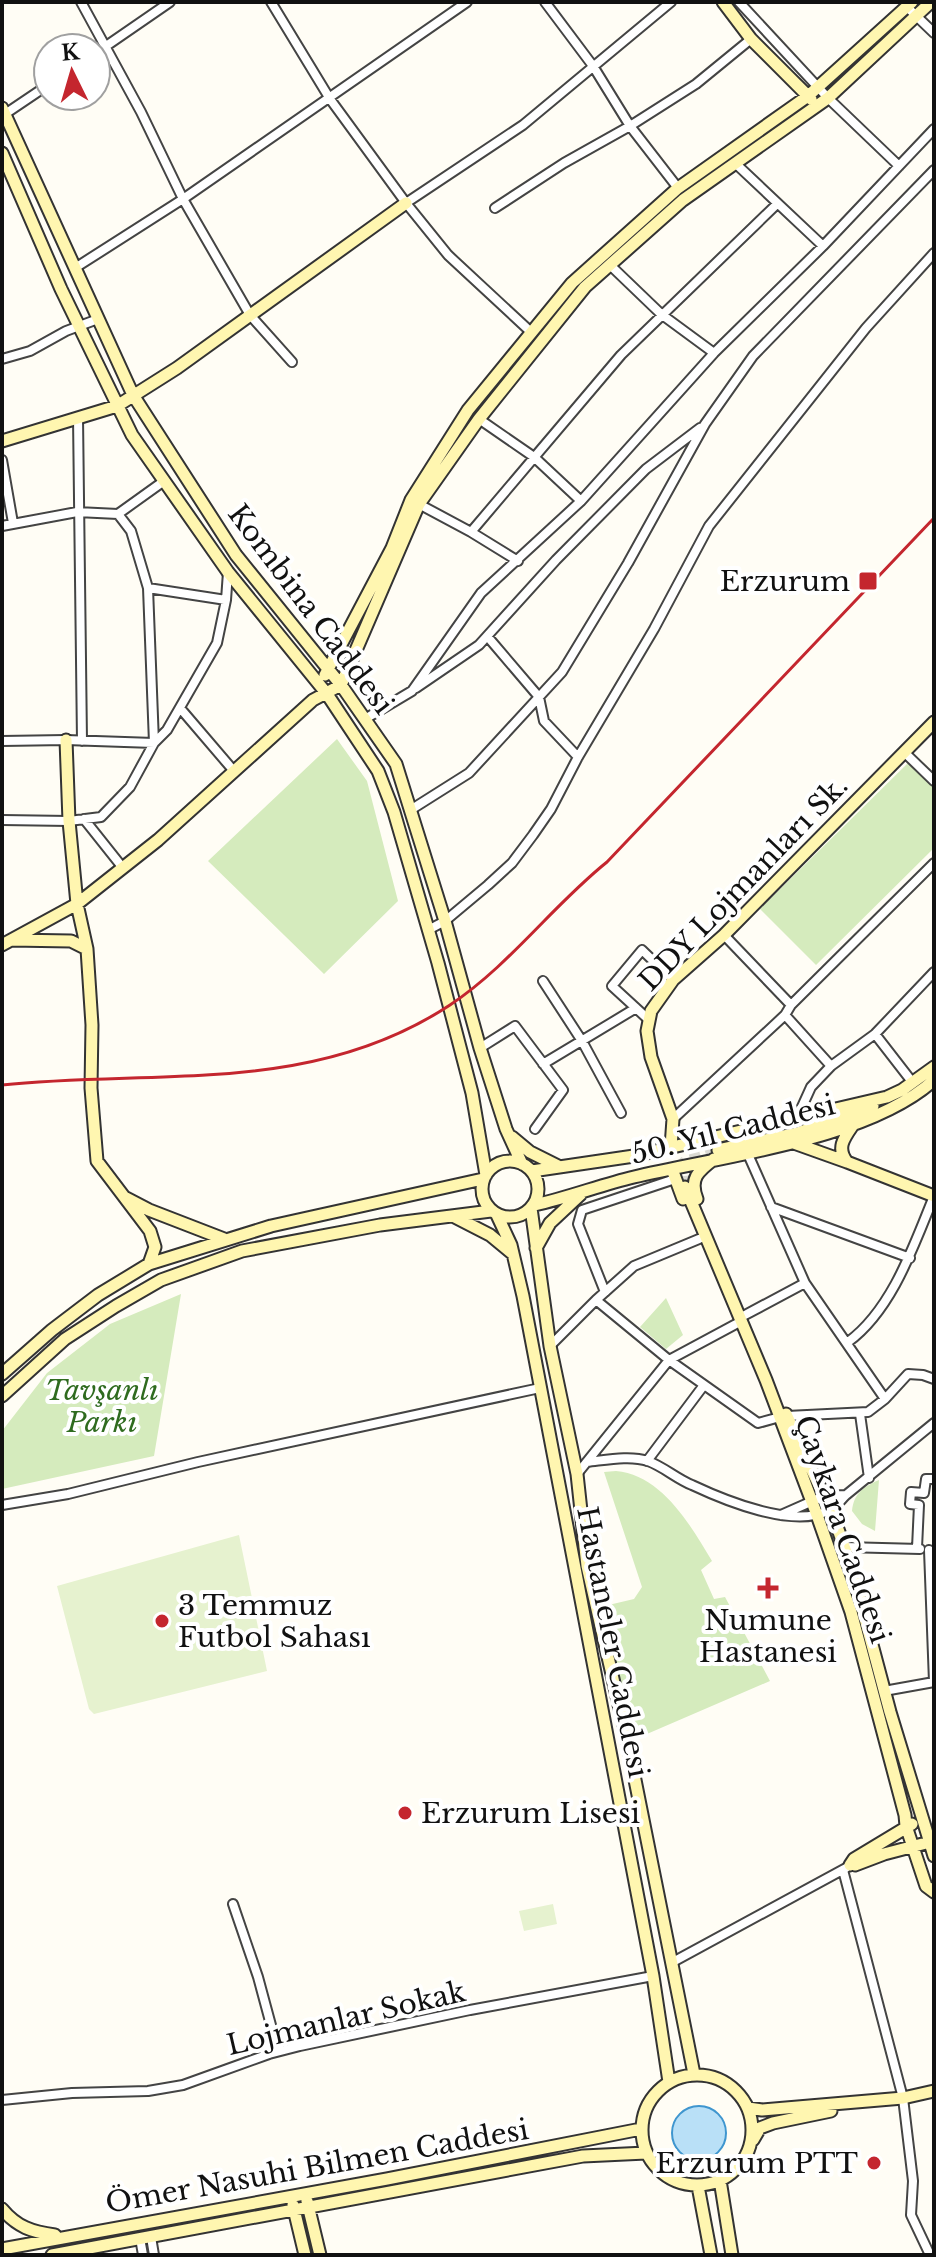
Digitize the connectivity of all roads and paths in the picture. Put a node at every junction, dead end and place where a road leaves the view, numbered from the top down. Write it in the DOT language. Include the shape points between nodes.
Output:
graph roads {
  1 [pos="81,2"];
  2 [pos="170,2"];
  3 [pos="271,2"];
  4 [pos="467,2"];
  5 [pos="545,2"];
  6 [pos="671,2"];
  7 [pos="723,2"];
  8 [pos="739,2"];
  9 [pos="931,2"];
  10 [pos="909,4"];
  11 [pos="917,17"];
  12 [pos="93,32"];
  13 [pos="934,33"];
  14 [pos="751,39"];
  15 [pos="112,42"];
  16 [pos="593,66"];
  17 [pos="112,68"];
  18 [pos="818,87"];
  19 [pos="32,94"];
  20 [pos="828,98"];
  21 [pos="330,99"];
  22 [pos="812,101"];
  23 [pos="4,111"];
  24 [pos="630,126"];
  25 [pos="934,129"];
  26 [pos="2,153"];
  27 [pos="735,163"];
  28 [pos="899,166"];
  29 [pos="934,170"];
  30 [pos="678,188"];
  31 [pos="183,199"];
  32 [pos="406,203"];
  33 [pos="777,204"];
  34 [pos="495,208"];
  35 [pos="823,246"];
  36 [pos="934,253"];
  37 [pos="610,265"];
  38 [pos="75,268"];
  39 [pos="661,314"];
  40 [pos="250,315"];
  41 [pos="98,319"];
  42 [pos="81,326"];
  43 [pos="532,333"];
  44 [pos="714,353"];
  45 [pos="2,359"];
  46 [pos="292,362"];
  47 [pos="133,395"];
  48 [pos="117,406"];
  49 [pos="78,417"];
  50 [pos="479,419"];
  51 [pos="705,424"];
  52 [pos="2,441"];
  53 [pos="534,457"];
  54 [pos="2,460"];
  55 [pos="164,481"];
  56 [pos="581,501"];
  57 [pos="415,502"];
  58 [pos="77,512"];
  59 [pos="118,514"];
  60 [pos="13,523"];
  61 [pos="2,526"];
  62 [pos="471,532"];
  63 [pos="518,561"];
  64 [pos="228,572"];
  65 [pos="148,588"];
  66 [pos="226,600"];
  67 [pos="487,636"];
  68 [pos="329,670"];
  69 [pos="318,683"];
  70 [pos="341,685"];
  71 [pos="412,691"];
  72 [pos="327,694"];
  73 [pos="539,697"];
  74 [pos="313,700"];
  75 [pos="180,708"];
  76 [pos="365,719"];
  77 [pos="934,722"];
  78 [pos="66,740"];
  79 [pos="2,741"];
  80 [pos="82,741"];
  81 [pos="154,743"];
  82 [pos="904,752"];
  83 [pos="578,757"];
  84 [pos="233,770"];
  85 [pos="934,781"];
  86 [pos="412,809"];
  87 [pos="84,819"];
  88 [pos="2,820"];
  89 [pos="69,821"];
  90 [pos="934,863"];
  91 [pos="123,868"];
  92 [pos="77,904"];
  93 [pos="445,921"];
  94 [pos="428,930"];
  95 [pos="724,935"];
  96 [pos="5,939"];
  97 [pos="87,949"];
  98 [pos="934,972"];
  99 [pos="673,980"];
  100 [pos="543,981"];
  101 [pos="791,1005"];
  102 [pos="636,1008"];
  103 [pos="785,1015"];
  104 [pos="649,1020"];
  105 [pos="875,1034"];
  106 [pos="582,1041"];
  107 [pos="480,1048"];
  108 [pos="543,1064"];
  109 [pos="831,1066"];
  110 [pos="934,1067"];
  111 [pos="934,1080"];
  112 [pos="913,1083"];
  113 [pos="887,1097"];
  114 [pos="621,1113"];
  115 [pos="673,1119"];
  116 [pos="796,1121"];
  117 [pos="854,1124"];
  118 [pos="535,1129"];
  119 [pos="508,1134"];
  120 [pos="790,1142"];
  121 [pos="671,1147"];
  122 [pos="747,1152"];
  123 [pos="716,1155"];
  124 [pos="847,1162"];
  125 [pos="527,1167"];
  126 [pos="563,1168"];
  127 [pos="485,1177"];
  128 [pos="677,1178"];
  129 [pos="582,1193"];
  130 [pos="122,1195"];
  131 [pos="934,1196"];
  132 [pos="532,1206"];
  133 [pos="771,1207"];
  134 [pos="494,1213"];
  135 [pos="453,1216"];
  136 [pos="224,1239"];
  137 [pos="699,1239"];
  138 [pos="536,1249"];
  139 [pos="513,1255"];
  140 [pos="910,1258"];
  141 [pos="149,1264"];
  142 [pos="805,1283"];
  143 [pos="605,1292"];
  144 [pos="596,1300"];
  145 [pos="740,1320"];
  146 [pos="848,1342"];
  147 [pos="550,1346"];
  148 [pos="669,1360"];
  149 [pos="2,1374"];
  150 [pos="934,1379"];
  151 [pos="766,1380"];
  152 [pos="704,1385"];
  153 [pos="540,1388"];
  154 [pos="2,1396"];
  155 [pos="885,1399"];
  156 [pos="860,1414"];
  157 [pos="783,1417"];
  158 [pos="934,1423"];
  159 [pos="647,1461"];
  160 [pos="587,1462"];
  161 [pos="577,1474"];
  162 [pos="869,1478"];
  163 [pos="934,1479"];
  164 [pos="929,1493"];
  165 [pos="846,1495"];
  166 [pos="824,1496"];
  167 [pos="811,1500"];
  168 [pos="2,1505"];
  169 [pos="831,1510"];
  170 [pos="781,1515"];
  171 [pos="817,1515"];
  172 [pos="844,1547"];
  173 [pos="917,1548"];
  174 [pos="932,1551"];
  175 [pos="934,1682"];
  176 [pos="884,1691"];
  177 [pos="923,1819"];
  178 [pos="906,1826"];
  179 [pos="930,1842"];
  180 [pos="913,1848"];
  181 [pos="934,1856"];
  182 [pos="846,1868"];
  183 [pos="934,1892"];
  184 [pos="233,1904"];
  185 [pos="671,1963"];
  186 [pos="653,1976"];
  187 [pos="278,2051"];
  188 [pos="694,2074"];
  189 [pos="669,2082"];
  190 [pos="934,2091"];
  191 [pos="903,2098"];
  192 [pos="2,2100"];
  193 [pos="748,2108"];
  194 [pos="641,2129"];
  195 [pos="752,2142"];
  196 [pos="646,2153"];
  197 [pos="720,2180"];
  198 [pos="698,2186"];
  199 [pos="306,2193"];
  200 [pos="291,2196"];
  201 [pos="309,2207"];
  202 [pos="2,2209"];
  203 [pos="294,2211"];
  204 [pos="64,2237"];
  205 [pos="146,2238"];
  206 [pos="2,2247"];
  207 [pos="4,2255"];
  208 [pos="52,2255"];
  209 [pos="143,2255"];
  210 [pos="154,2255"];
  211 [pos="305,2255"];
  212 [pos="320,2255"];
  213 [pos="711,2255"];
  214 [pos="732,2255"];
  215 [pos="930,2255"];
  1 -- 12 [label="street"];
  2 -- 15 [label="street"];
  3 -- 21 [label="street"];
  4 -- 21 [label="street"];
  5 -- 16 [label="street"];
  6 -- 16 [label="street"];
  7 -- 14 [label="main road"];
  8 -- 18 [label="street"];
  9 -- 11 [label="main road"];
  10 -- 11 [label="street"];
  10 -- 18 [label="main road"];
  11 -- 13 [label="street"];
  11 -- 20 [label="main road"];
  14 -- 22 [label="main road"];
  14 -- 24 [label="street" via="696,84"];
  16 -- 24 [label="street"];
  16 -- 32 [label="street" via="523,125"];
  17 -- 31 [label="street" via="141,112"];
  18 -- 20 [label="street"];
  18 -- 22 [label="main road"];
  19 -- 23 [label="street"];
  20 -- 22 [label="main road"];
  20 -- 28 [label="street"];
  21 -- 31 [label="street"];
  21 -- 32 [label="street"];
  22 -- 27 [label="main road"];
  22 -- 30 [label="main road"];
  23 -- 38 [label="main road, Kombina Caddesi"];
  24 -- 30 [label="street"];
  24 -- 34 [label="street"];
  25 -- 28 [label="street"];
  26 -- 42 [label="main road, Kombina Caddesi"];
  27 -- 33 [label="street"];
  27 -- 37 [label="main road" via="683,200"];
  28 -- 35 [label="street"];
  29 -- 51 [label="street" via="753,356"];
  30 -- 43 [label="main road" via="572,283"];
  31 -- 38 [label="street"];
  31 -- 40 [label="street"];
  32 -- 40 [label="main road"];
  32 -- 43 [label="street" via="448,255"];
  33 -- 35 [label="street"];
  33 -- 39 [label="street"];
  35 -- 44 [label="street"];
  36 -- 83 [label="street" via="866,328 709,526"];
  37 -- 39 [label="street"];
  37 -- 50 [label="main road" via="585,287"];
  38 -- 41 [label="main road, Kombina Caddesi"];
  39 -- 44 [label="street"];
  39 -- 53 [label="street"];
  40 -- 46 [label="street"];
  40 -- 47 [label="main road"];
  41 -- 42 [label="street"];
  41 -- 47 [label="main road, Kombina Caddesi"];
  42 -- 45 [label="street"];
  42 -- 48 [label="main road, Kombina Caddesi"];
  43 -- 57 [label="main road" via="468,410"];
  44 -- 56 [label="street"];
  47 -- 48 [label="main road"];
  47 -- 68 [label="main road, Kombina Caddesi" via="236,555"];
  48 -- 49 [label="main road"];
  48 -- 55 [label="main road, Kombina Caddesi"];
  49 -- 52 [label="main road"];
  49 -- 58 [label="street"];
  50 -- 53 [label="street"];
  50 -- 57 [label="main road"];
  51 -- 67 [label="street" via="646,469"];
  51 -- 73 [label="street" via="562,672"];
  53 -- 56 [label="street"];
  53 -- 62 [label="street"];
  54 -- 60 [label="street"];
  55 -- 59 [label="street"];
  55 -- 64 [label="main road, Kombina Caddesi"];
  56 -- 63 [label="street"];
  57 -- 62 [label="street"];
  57 -- 68 [label="main road"];
  57 -- 70 [label="main road"];
  58 -- 59 [label="street"];
  58 -- 60 [label="street"];
  58 -- 80 [label="street"];
  59 -- 65 [label="street" via="131,531"];
  60 -- 61 [label="street"];
  62 -- 63 [label="street"];
  63 -- 71 [label="street" via="481,593"];
  64 -- 66 [label="street"];
  64 -- 69 [label="main road, Kombina Caddesi"];
  65 -- 66 [label="street"];
  65 -- 81 [label="street"];
  66 -- 75 [label="street" via="217,643"];
  67 -- 71 [label="street"];
  67 -- 73 [label="street"];
  68 -- 69 [label="main road"];
  68 -- 70 [label="main road, Kombina Caddesi"];
  69 -- 72 [label="main road, Kombina Caddesi"];
  69 -- 74 [label="main road"];
  70 -- 72 [label="main road"];
  70 -- 76 [label="main road, Kombina Caddesi"];
  71 -- 76 [label="street"];
  72 -- 74 [label="main road"];
  72 -- 94 [label="main road, Kombina Caddesi" via="388,793"];
  73 -- 83 [label="street" via="544,721"];
  73 -- 86 [label="street" via="469,773"];
  74 -- 84 [label="main road"];
  75 -- 81 [label="street"];
  75 -- 84 [label="street"];
  76 -- 86 [label="main road, Kombina Caddesi" via="396,764"];
  77 -- 82 [label="main road, DDY Lojmanları Sk."];
  78 -- 79 [label="street"];
  78 -- 80 [label="street"];
  78 -- 89 [label="main road"];
  80 -- 81 [label="street"];
  81 -- 87 [label="street" via="130,787 101,817"];
  82 -- 85 [label="street"];
  82 -- 95 [label="main road, DDY Lojmanları Sk."];
  83 -- 93 [label="street" via="551,809 512,863"];
  84 -- 91 [label="main road"];
  86 -- 93 [label="main road, Kombina Caddesi"];
  87 -- 89 [label="street"];
  87 -- 91 [label="street"];
  88 -- 89 [label="street"];
  89 -- 92 [label="main road"];
  90 -- 101 [label="street"];
  91 -- 92 [label="main road"];
  92 -- 96 [label="main road"];
  92 -- 97 [label="main road"];
  93 -- 94 [label="street"];
  93 -- 107 [label="main road, Kombina Caddesi"];
  94 -- 127 [label="main road, Kombina Caddesi" via="472,1093"];
  95 -- 99 [label="main road, DDY Lojmanları Sk."];
  95 -- 101 [label="street"];
  96 -- 97 [label="main road" via="71,941"];
  97 -- 130 [label="main road" via="97,1161"];
  98 -- 105 [label="street"];
  99 -- 102 [label="street" via="642,950 612,986"];
  99 -- 104 [label="main road, DDY Lojmanları Sk."];
  100 -- 106 [label="street"];
  101 -- 103 [label="street"];
  102 -- 104 [label="street"];
  102 -- 106 [label="street"];
  103 -- 109 [label="street"];
  103 -- 115 [label="street"];
  104 -- 115 [label="main road, DDY Lojmanları Sk." via="651,1057"];
  105 -- 109 [label="street"];
  105 -- 112 [label="street"];
  106 -- 108 [label="street"];
  106 -- 114 [label="street"];
  107 -- 108 [label="street" via="515,1026"];
  107 -- 119 [label="main road, Kombina Caddesi"];
  108 -- 118 [label="street" via="563,1090"];
  109 -- 116 [label="street" via="811,1087"];
  110 -- 112 [label="main road, 50. Yıl Caddesi"];
  111 -- 117 [label="main road, 50. Yıl Caddesi" via="895,1107"];
  112 -- 113 [label="main road, 50. Yıl Caddesi"];
  113 -- 116 [label="main road, 50. Yıl Caddesi"];
  113 -- 123 [label="main road" via="798,1133"];
  115 -- 121 [label="main road, DDY Lojmanları Sk."];
  116 -- 121 [label="main road, 50. Yıl Caddesi"];
  117 -- 120 [label="main road, 50. Yıl Caddesi"];
  117 -- 124 [label="main road" via="841,1143"];
  119 -- 125 [label="main road, Kombina Caddesi"];
  119 -- 126 [label="main road"];
  120 -- 122 [label="main road, 50. Yıl Caddesi"];
  120 -- 124 [label="main road"];
  121 -- 126 [label="main road, 50. Yıl Caddesi"];
  122 -- 123 [label="main road, 50. Yıl Caddesi"];
  122 -- 133 [label="street"];
  123 -- 128 [label="main road, 50. Yıl Caddesi"];
  123 -- 145 [label="main road, Çaykara Caddesi" via="695,1176 694,1192"];
  124 -- 131 [label="main road"];
  125 -- 126 [label="main road, 50. Yıl Caddesi"];
  125 -- 127 [label="main road" via="503,1162"];
  125 -- 132 [label="main road" via="538,1190"];
  127 -- 134 [label="main road" via="483,1200"];
  127 -- 136 [label="main road"];
  128 -- 129 [label="main road, 50. Yıl Caddesi"];
  128 -- 137 [label="main road"];
  128 -- 143 [label="street" via="582,1210 578,1224"];
  128 -- 151 [label="main road, Çaykara Caddesi"];
  129 -- 132 [label="main road, 50. Yıl Caddesi"];
  129 -- 138 [label="main road" via="550,1223"];
  130 -- 136 [label="main road"];
  130 -- 141 [label="main road" via="150,1231 155,1247"];
  131 -- 140 [label="street"];
  132 -- 134 [label="main road" via="513,1218"];
  132 -- 138 [label="main road, Hastaneler Caddesi"];
  133 -- 140 [label="street"];
  133 -- 142 [label="street"];
  134 -- 135 [label="main road"];
  134 -- 139 [label="main road, Hastaneler Caddesi"];
  135 -- 139 [label="main road" via="490,1235"];
  135 -- 154 [label="main road" via="242,1251 161,1280 65,1339"];
  136 -- 141 [label="main road"];
  137 -- 143 [label="street" via="634,1266"];
  137 -- 145 [label="main road"];
  138 -- 147 [label="main road, Hastaneler Caddesi"];
  139 -- 153 [label="main road, Hastaneler Caddesi"];
  140 -- 146 [label="street"];
  141 -- 149 [label="main road" via="98,1295"];
  142 -- 145 [label="street"];
  142 -- 146 [label="street"];
  143 -- 144 [label="street"];
  144 -- 147 [label="street"];
  144 -- 148 [label="street"];
  145 -- 148 [label="street"];
  145 -- 151 [label="main road"];
  145 -- 157 [label="main road, Çaykara Caddesi"];
  146 -- 155 [label="street"];
  147 -- 161 [label="main road, Hastaneler Caddesi"];
  148 -- 152 [label="street"];
  148 -- 160 [label="street"];
  150 -- 155 [label="street" via="908,1374"];
  151 -- 157 [label="main road, Çaykara Caddesi"];
  152 -- 157 [label="street" via="758,1423"];
  152 -- 159 [label="street"];
  153 -- 168 [label="street"];
  153 -- 186 [label="main road, Hastaneler Caddesi"];
  155 -- 156 [label="street"];
  156 -- 157 [label="street"];
  156 -- 162 [label="street"];
  157 -- 166 [label="main road, Çaykara Caddesi"];
  157 -- 167 [label="main road, Çaykara Caddesi"];
  158 -- 162 [label="street"];
  159 -- 160 [label="street"];
  159 -- 170 [label="street" via="701,1489"];
  160 -- 161 [label="street"];
  161 -- 185 [label="main road, Hastaneler Caddesi" via="587,1566"];
  162 -- 165 [label="street"];
  163 -- 164 [label="street" via="926,1479"];
  164 -- 173 [label="street" via="911,1492 910,1504 919,1505"];
  165 -- 166 [label="street"];
  165 -- 169 [label="street"];
  166 -- 167 [label="street"];
  166 -- 169 [label="main road, Çaykara Caddesi"];
  167 -- 170 [label="street"];
  167 -- 171 [label="main road, Çaykara Caddesi"];
  169 -- 171 [label="street"];
  169 -- 172 [label="main road, Çaykara Caddesi"];
  170 -- 171 [label="street"];
  171 -- 178 [label="main road, Çaykara Caddesi" via="851,1612"];
  172 -- 173 [label="street"];
  172 -- 176 [label="main road, Çaykara Caddesi"];
  173 -- 174 [label="street"];
  174 -- 175 [label="street"];
  175 -- 176 [label="street"];
  176 -- 177 [label="main road, Çaykara Caddesi"];
  177 -- 178 [label="main road"];
  177 -- 179 [label="main road, Çaykara Caddesi"];
  178 -- 180 [label="main road, Çaykara Caddesi"];
  178 -- 182 [label="main road"];
  179 -- 180 [label="main road"];
  179 -- 181 [label="main road, Çaykara Caddesi"];
  180 -- 182 [label="main road"];
  180 -- 183 [label="main road, Çaykara Caddesi" via="926,1886"];
  182 -- 185 [label="street"];
  182 -- 191 [label="street"];
  184 -- 187 [label="street"];
  185 -- 188 [label="main road, Hastaneler Caddesi"];
  186 -- 187 [label="street, Lojmanlar Sokak"];
  186 -- 189 [label="main road, Hastaneler Caddesi"];
  187 -- 192 [label="street, Lojmanlar Sokak" via="183,2085"];
  188 -- 189 [label="main road"];
  188 -- 193 [label="main road" via="720,2079"];
  189 -- 194 [label="main road" via="649,2102"];
  190 -- 191 [label="main road"];
  191 -- 193 [label="main road"];
  191 -- 195 [label="main road" via="773,2123 760,2128"];
  191 -- 215 [label="street" via="913,2181 910,2210"];
  193 -- 195 [label="main road"];
  194 -- 196 [label="main road"];
  194 -- 199 [label="main road, Ömer Nasuhi Bilmen Caddesi"];
  195 -- 197 [label="main road" via="741,2165"];
  196 -- 198 [label="main road" via="667,2177"];
  196 -- 201 [label="main road, Ömer Nasuhi Bilmen Caddesi" via="583,2156"];
  197 -- 198 [label="main road"];
  197 -- 214 [label="main road"];
  198 -- 213 [label="main road"];
  199 -- 200 [label="main road, Ömer Nasuhi Bilmen Caddesi"];
  199 -- 201 [label="main road"];
  200 -- 203 [label="main road"];
  200 -- 204 [label="main road, Ömer Nasuhi Bilmen Caddesi"];
  201 -- 203 [label="main road, Ömer Nasuhi Bilmen Caddesi"];
  201 -- 212 [label="main road"];
  202 -- 204 [label="main road" via="18,2226"];
  203 -- 205 [label="main road, Ömer Nasuhi Bilmen Caddesi"];
  203 -- 211 [label="main road"];
  204 -- 206 [label="main road, Ömer Nasuhi Bilmen Caddesi"];
  205 -- 208 [label="main road, Ömer Nasuhi Bilmen Caddesi"];
  205 -- 209 [label="street"];
  205 -- 210 [label="street"];
  206 -- 207 [label="main road"];
}
